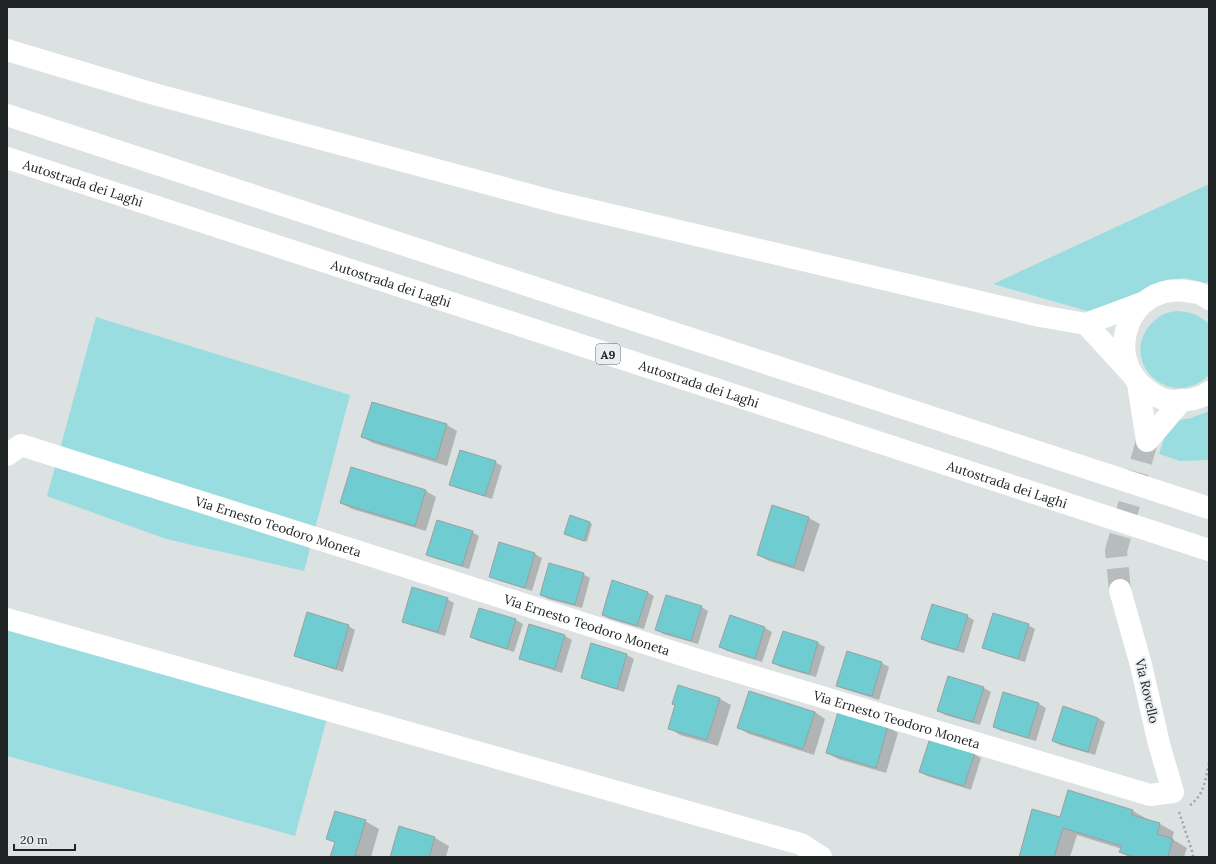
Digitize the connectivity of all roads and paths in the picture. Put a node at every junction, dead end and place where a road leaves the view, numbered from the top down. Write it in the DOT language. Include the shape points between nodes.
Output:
graph roads {
  1 [pos="7,50"];
  2 [pos="7,115"];
  3 [pos="7,158"];
  4 [pos="1206,294"];
  5 [pos="1142,303"];
  6 [pos="1086,324"];
  7 [pos="1134,378"];
  8 [pos="1209,392"];
  9 [pos="1182,400"];
  10 [pos="7,455"];
  11 [pos="1209,508"];
  12 [pos="1209,550"];
  13 [pos="1120,590"];
  14 [pos="7,619"];
  15 [pos="1209,763"];
  16 [pos="1176,802"];
  17 [pos="821,857"];
  18 [pos="1193,857"];
  1 -- 6 [label="main road" via="161,96 556,202 1040,316"];
  2 -- 11 [label="main road"];
  3 -- 12 [label="main road, Autostrada dei Laghi / A9"];
  4 -- 5 [label="main road" via="1175,290 1158,294"];
  5 -- 6 [label="main road"];
  5 -- 7 [label="main road" via="1130,318 1124,338 1124,354"];
  6 -- 7 [label="main road"];
  7 -- 9 [label="main road" via="1156,396 1170,401"];
  7 -- 9 [label="main road" via="1147,441"];
  8 -- 9 [label="main road" via="1193,400"];
  10 -- 16 [label="main road, Via Ernesto Teodoro Moneta" via="21,445 698,660"];
  13 -- 16 [label="main road, Via Rovello"];
  14 -- 17 [label="main road" via="801,844"];
  15 -- 16 [label="path" via="1202,794 1190,805"];
  16 -- 18 [label="path"];
}
